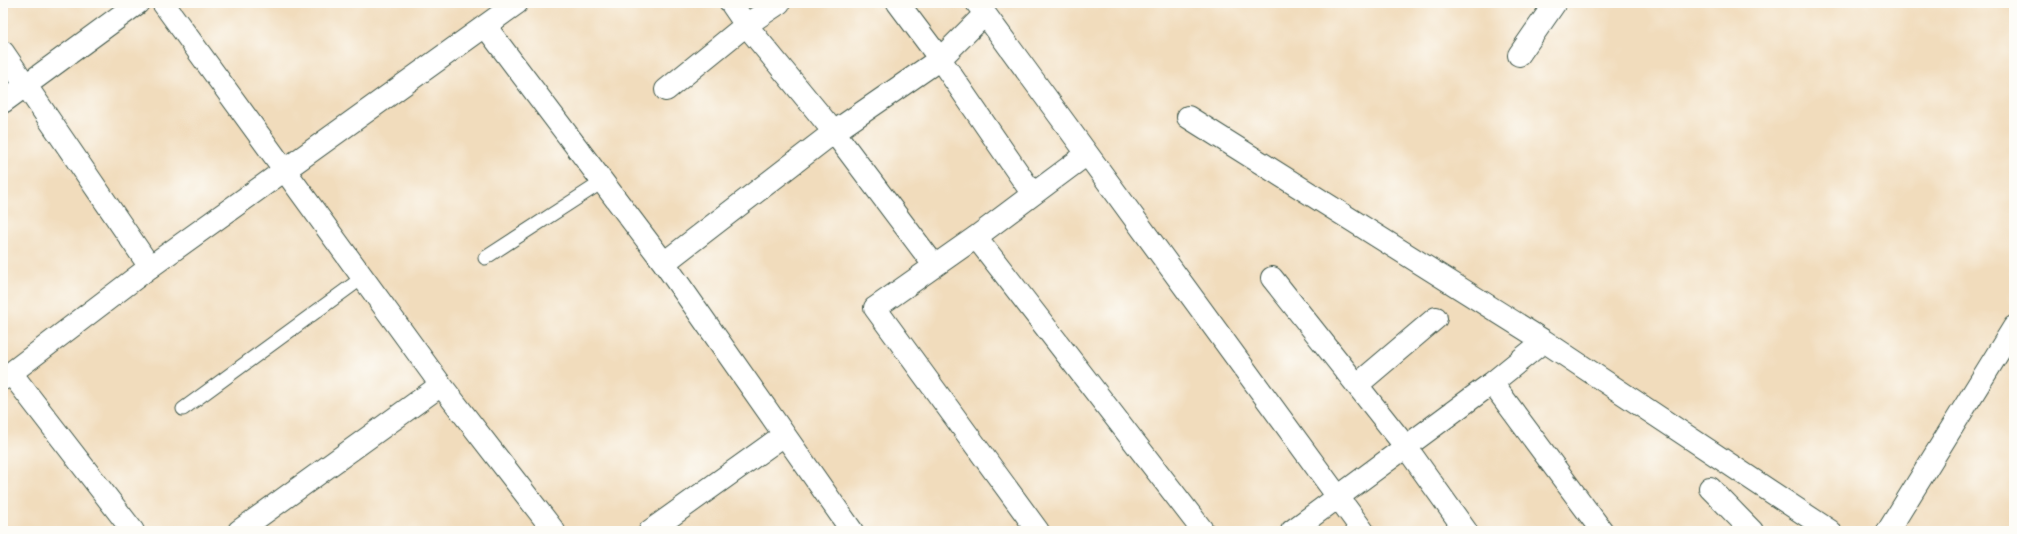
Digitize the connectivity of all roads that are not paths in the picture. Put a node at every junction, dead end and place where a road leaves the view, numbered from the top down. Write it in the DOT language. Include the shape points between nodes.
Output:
graph roads {
  1 [pos="138,3"];
  2 [pos="163,3"];
  3 [pos="517,3"];
  4 [pos="731,3"];
  5 [pos="779,3"];
  6 [pos="898,3"];
  7 [pos="1555,3"];
  8 [pos="981,9"];
  9 [pos="746,25"];
  10 [pos="486,27"];
  11 [pos="3,52"];
  12 [pos="1519,55"];
  13 [pos="940,59"];
  14 [pos="26,85"];
  15 [pos="666,90"];
  16 [pos="3,102"];
  17 [pos="1188,117"];
  18 [pos="834,132"];
  19 [pos="1087,154"];
  20 [pos="286,171"];
  21 [pos="602,182"];
  22 [pos="1032,193"];
  23 [pos="976,237"];
  24 [pos="485,258"];
  25 [pos="664,263"];
  26 [pos="934,265"];
  27 [pos="150,267"];
  28 [pos="362,278"];
  29 [pos="1272,278"];
  30 [pos="1436,318"];
  31 [pos="2014,327"];
  32 [pos="1544,341"];
  33 [pos="7,376"];
  34 [pos="1492,383"];
  35 [pos="441,384"];
  36 [pos="1357,385"];
  37 [pos="183,409"];
  38 [pos="784,435"];
  39 [pos="1406,447"];
  40 [pos="1710,488"];
  41 [pos="1338,497"];
  42 [pos="656,529"];
  43 [pos="133,531"];
  44 [pos="239,531"];
  45 [pos="554,531"];
  46 [pos="852,531"];
  47 [pos="1038,531"];
  48 [pos="1202,531"];
  49 [pos="1292,531"];
  50 [pos="1363,531"];
  51 [pos="1466,531"];
  52 [pos="1602,531"];
  53 [pos="1752,531"];
  54 [pos="1830,531"];
  55 [pos="1888,531"];
  1 -- 14 [label="street"];
  2 -- 20 [label="street"];
  3 -- 10 [label="street"];
  4 -- 9 [label="street"];
  5 -- 9 [label="street"];
  6 -- 13 [label="street"];
  7 -- 12 [label="street"];
  8 -- 13 [label="street"];
  8 -- 19 [label="street"];
  9 -- 15 [label="street"];
  9 -- 18 [label="street"];
  10 -- 20 [label="street"];
  10 -- 21 [label="street"];
  11 -- 14 [label="street"];
  13 -- 18 [label="street"];
  13 -- 22 [label="street"];
  14 -- 16 [label="street"];
  14 -- 27 [label="street"];
  17 -- 32 [label="street"];
  18 -- 25 [label="street"];
  18 -- 26 [label="street"];
  19 -- 22 [label="street"];
  19 -- 41 [label="street"];
  20 -- 27 [label="street"];
  20 -- 28 [label="street"];
  21 -- 24 [label="lane"];
  21 -- 25 [label="street"];
  22 -- 23 [label="street"];
  23 -- 26 [label="street"];
  23 -- 48 [label="street"];
  25 -- 38 [label="street"];
  26 -- 47 [label="street" via="875,308"];
  27 -- 33 [label="street"];
  28 -- 35 [label="street"];
  28 -- 37 [label="lane"];
  29 -- 36 [label="street"];
  30 -- 36 [label="street"];
  31 -- 55 [label="street"];
  32 -- 34 [label="street"];
  32 -- 54 [label="street"];
  33 -- 43 [label="street"];
  34 -- 39 [label="street"];
  34 -- 52 [label="street"];
  35 -- 44 [label="street"];
  35 -- 45 [label="street"];
  36 -- 39 [label="street"];
  38 -- 42 [label="street"];
  38 -- 46 [label="street"];
  39 -- 41 [label="street"];
  39 -- 51 [label="street"];
  40 -- 53 [label="street"];
  41 -- 49 [label="street"];
  41 -- 50 [label="street"];
}
